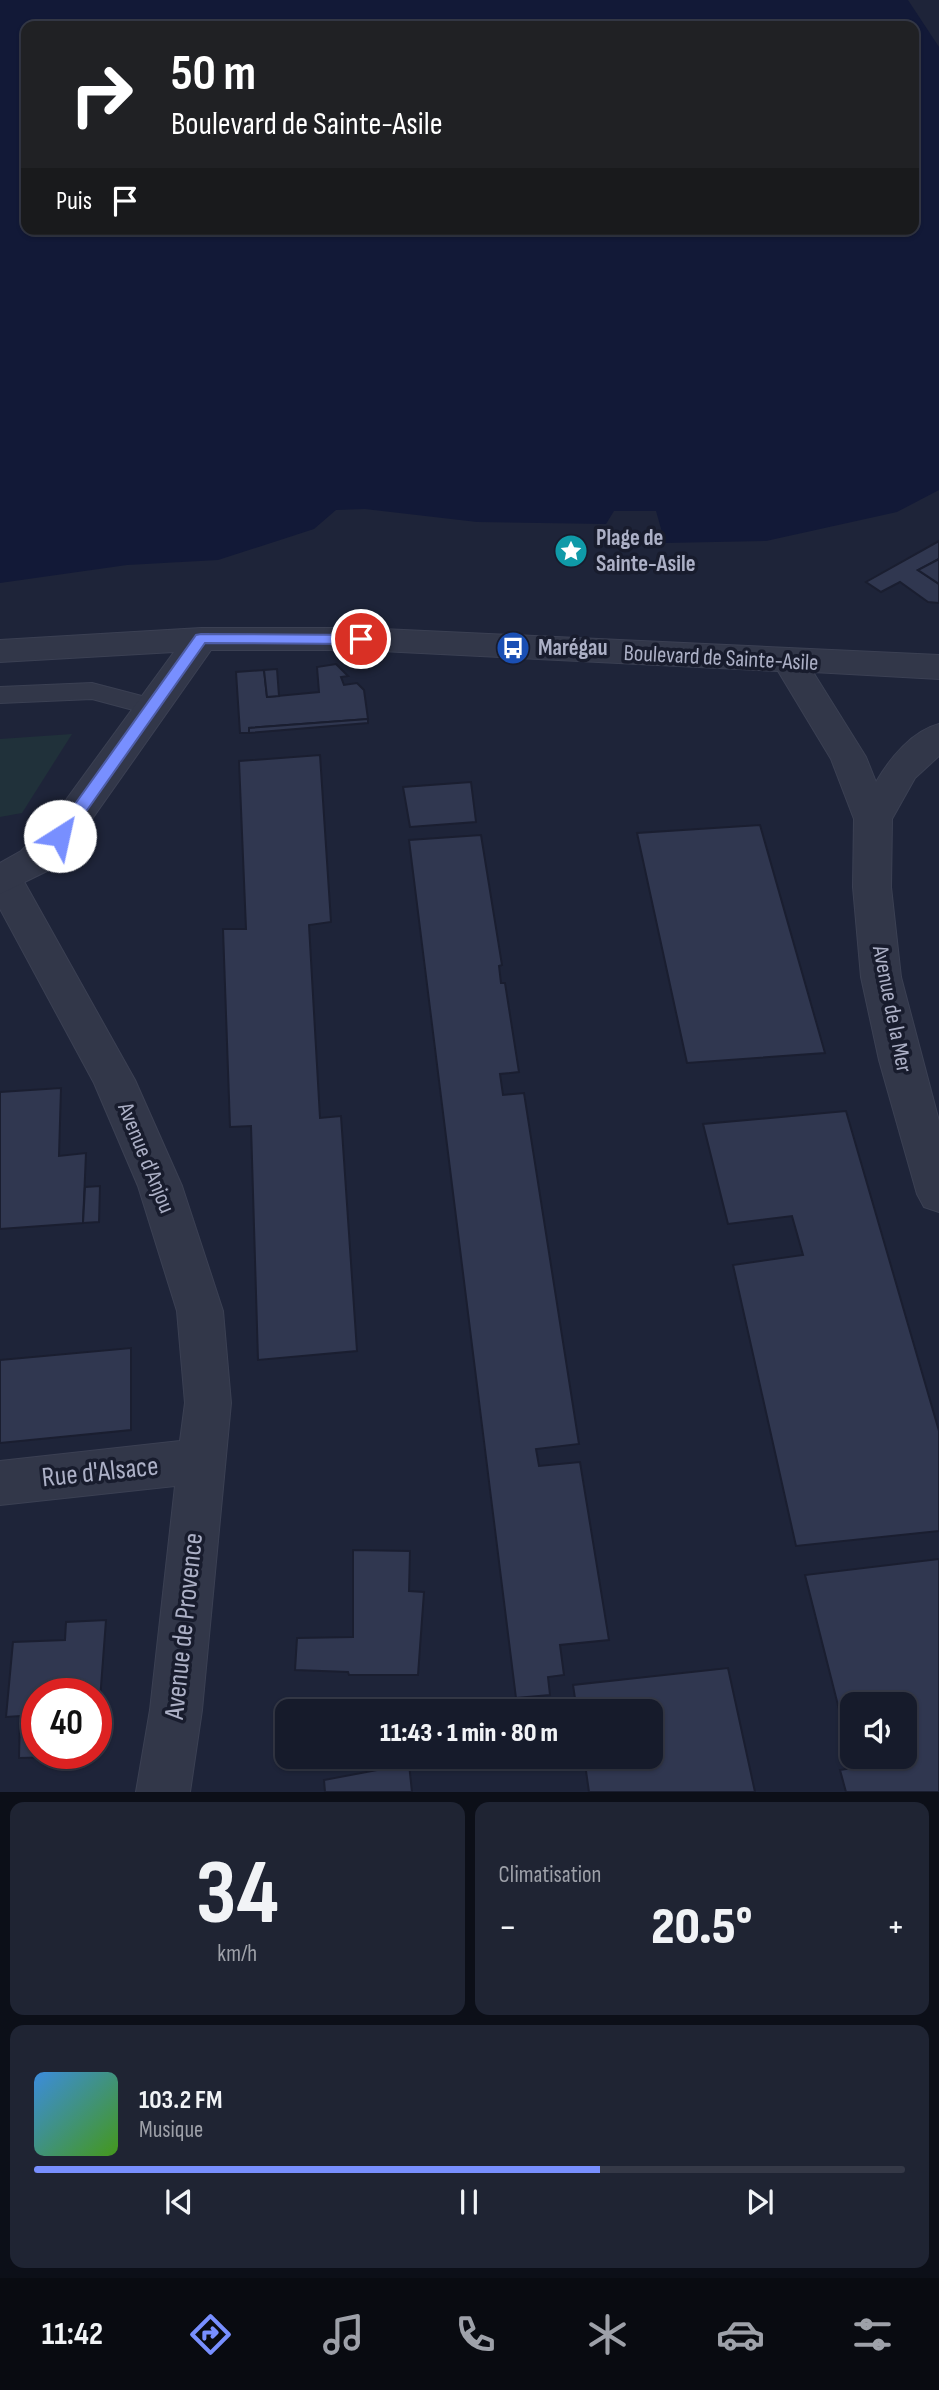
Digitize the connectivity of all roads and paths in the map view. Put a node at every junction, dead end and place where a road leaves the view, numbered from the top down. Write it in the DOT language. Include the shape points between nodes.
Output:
graph roads {
  1 [pos="201,639"];
  2 [pos="0,650"];
  3 [pos="791,662"];
  4 [pos="939,667"];
  5 [pos="0,695"];
  6 [pos="152,707"];
  7 [pos="939,736"];
  8 [pos="873,819"];
  9 [pos="2,880"];
  10 [pos="939,1194"];
  11 [pos="201,1461"];
  12 [pos="0,1483"];
  13 [pos="163,1791"];
  1 -- 2 [label="street, Boulevard de Sainte-Asile"];
  1 -- 3 [label="street, Boulevard de Sainte-Asile" via="361,639"];
  1 -- 6 [label="street"];
  3 -- 4 [label="street, Boulevard de Sainte-Asile"];
  3 -- 8 [label="street, Avenue de la Mer" via="848,757"];
  5 -- 6 [label="lane" via="92,691"];
  6 -- 9 [label="street" via="60,836 34,861"];
  7 -- 8 [label="street, Avenue de la Mer" via="902,769"];
  8 -- 10 [label="street, Avenue de la Mer" via="872,887 881,977"];
  9 -- 11 [label="street, Avenue d'Anjou" via="114,1080 160,1186 200,1311 208,1403"];
  11 -- 12 [label="street, Rue d'Alsace"];
  11 -- 13 [label="street, Avenue de Provence" via="176,1710"];
}
